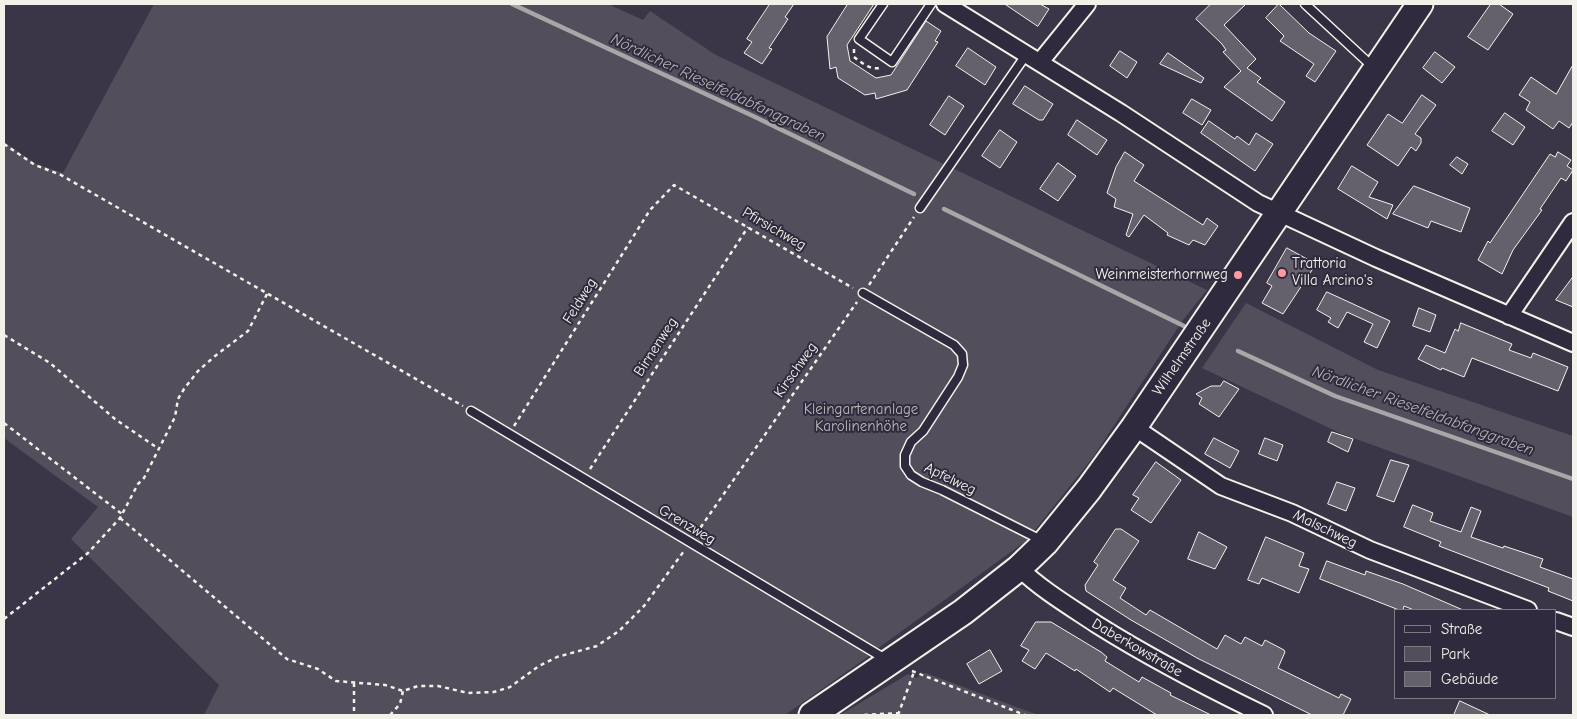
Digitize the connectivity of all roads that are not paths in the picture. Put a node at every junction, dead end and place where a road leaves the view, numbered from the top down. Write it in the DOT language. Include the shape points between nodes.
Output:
graph roads {
  1 [pos="883,4"];
  2 [pos="931,4"];
  3 [pos="1087,4"];
  4 [pos="1305,4"];
  5 [pos="1420,4"];
  6 [pos="951,5"];
  7 [pos="1026,54"];
  8 [pos="1040,62"];
  9 [pos="1375,68"];
  10 [pos="920,208"];
  11 [pos="1279,214"];
  12 [pos="1573,222"];
  13 [pos="863,293"];
  14 [pos="1509,316"];
  15 [pos="1573,343"];
  16 [pos="471,410"];
  17 [pos="1134,427"];
  18 [pos="1045,543"];
  19 [pos="1019,568"];
  20 [pos="1525,609"];
  21 [pos="1557,621"];
  22 [pos="1573,627"];
  23 [pos="898,665"];
  24 [pos="812,715"];
  25 [pos="1264,715"];
  1 -- 2 [label="lane" via="859,39 892,62"];
  3 -- 8 [label="street"];
  4 -- 9 [label="lane"];
  5 -- 9 [label="main road, Wilhelmstraße"];
  6 -- 7 [label="street"];
  7 -- 8 [label="street"];
  7 -- 10 [label="lane"];
  8 -- 11 [label="street"];
  9 -- 11 [label="main road, Wilhelmstraße"];
  11 -- 14 [label="street"];
  11 -- 17 [label="main road, Wilhelmstraße"];
  12 -- 14 [label="street"];
  13 -- 18 [label="lane, Apfelweg" via="954,345 962,354 963,365 958,377 905,455 905,466 911,475"];
  14 -- 15 [label="street"];
  16 -- 23 [label="lane, Grenzweg"];
  17 -- 18 [label="main road, Wilhelmstraße"];
  17 -- 20 [label="street, Malschweg" via="1221,486 1292,513 1370,550"];
  18 -- 19 [label="main road, Wilhelmstraße"];
  19 -- 23 [label="main road, Wilhelmstraße"];
  19 -- 25 [label="street, Daberkowstraße" via="1039,586 1124,641"];
  21 -- 22 [label="street"];
  23 -- 24 [label="main road, Wilhelmstraße"];
}
